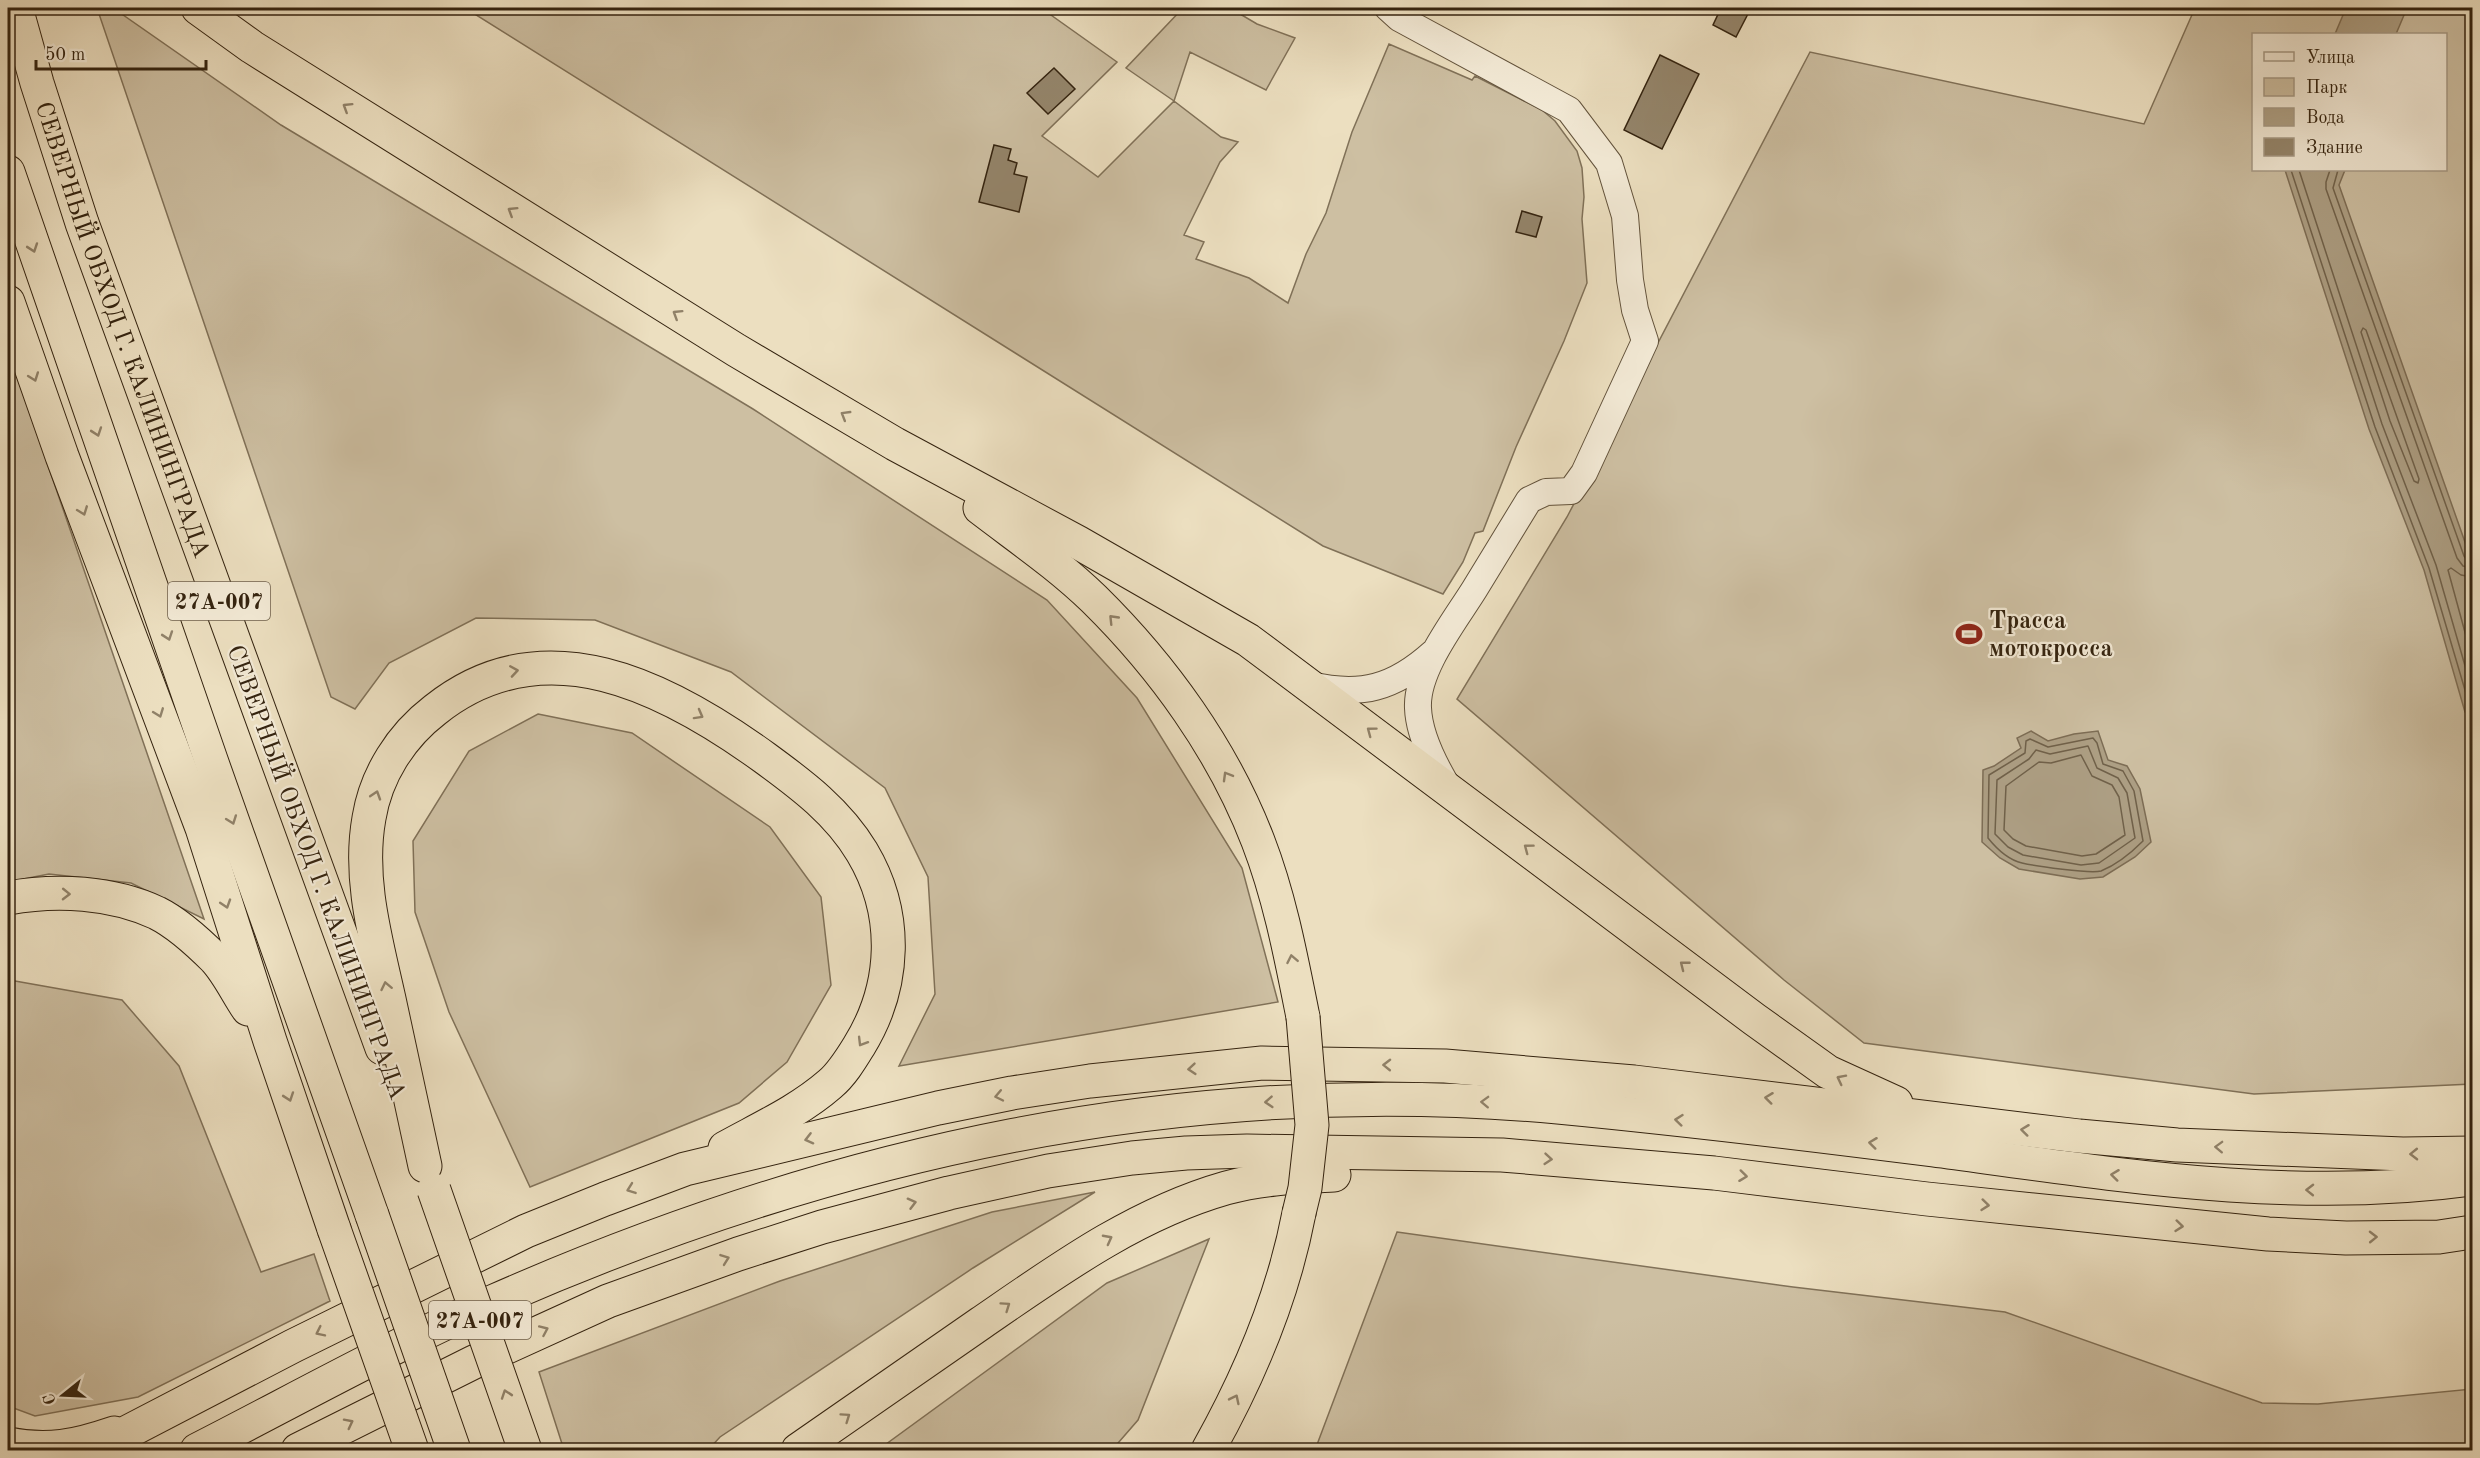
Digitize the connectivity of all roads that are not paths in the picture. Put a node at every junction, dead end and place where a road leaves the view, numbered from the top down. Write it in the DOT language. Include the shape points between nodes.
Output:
graph roads {
  1 [pos="16,8"];
  2 [pos="198,8"];
  3 [pos="1388,8"];
  4 [pos="8,172"];
  5 [pos="8,302"];
  6 [pos="895,444"];
  7 [pos="1437,649"];
  8 [pos="1309,685"];
  9 [pos="1449,789"];
  10 [pos="8,897"];
  11 [pos="270,1041"];
  12 [pos="1934,1118"];
  13 [pos="2472,1153"];
  14 [pos="1502,1155"];
  15 [pos="686,1169"];
  16 [pos="429,1178"];
  17 [pos="2472,1179"];
  18 [pos="2472,1232"];
  19 [pos="147,1422"];
  20 [pos="8,1444"];
  21 [pos="93,1450"];
  22 [pos="197,1450"];
  23 [pos="298,1450"];
  24 [pos="412,1450"];
  25 [pos="454,1450"];
  26 [pos="525,1450"];
  27 [pos="798,1450"];
  28 [pos="1208,1450"];
  1 -- 16 [label="highway, СЕВЕРНЫЙ ОБХОД Г. КАЛИНИНГРАДА / 27А-007" via="86,234"];
  6 -- 2 [label="highway, one-way" via="562,243 252,47"];
  3 -- 7 [label="street" via="1399,18 1569,110 1609,163 1625,216 1630,280 1645,341 1584,473 1570,491 1546,492 1529,500"];
  4 -- 25 [label="highway, 27А-007, one-way, bridge"];
  5 -- 11 [label="highway, one-way" via="202,828"];
  6 -- 8 [label="highway" via="1248,640"];
  28 -- 6 [label="highway, one-way, bridge" via="1246,1378 1268,1324 1305,1188 1312,1125 1303,1017 1277,897 1258,840 1229,780 1169,683 1120,626 1058,567"];
  7 -- 8 [label="street" via="1414,670 1373,688 1342,692"];
  7 -- 9 [label="street" via="1423,677 1418,706 1423,733"];
  9 -- 8 [label="highway, one-way"];
  12 -- 9 [label="highway, one-way" via="1828,1072"];
  10 -- 11 [label="highway, one-way" via="84,894 158,913 216,960"];
  11 -- 24 [label="highway, one-way, bridge"];
  13 -- 12 [label="highway, one-way" via="2177,1145"];
  12 -- 15 [label="highway, one-way" via="1634,1082 1445,1066 1262,1063 1102,1079 1012,1093"];
  14 -- 18 [label="highway, one-way" via="1714,1173 2268,1234 2358,1238"];
  23 -- 14 [label="highway, one-way" via="474,1362 608,1301 822,1227 949,1193 1048,1171 1186,1153"];
  27 -- 14 [label="highway, one-way" via="1058,1270 1139,1223 1188,1201 1269,1179 1424,1170"];
  16 -- 15 [label="highway, one-way" via="364,876 369,816 383,773 421,720 476,682 541,667 612,675 644,687 732,734 823,802 863,854 876,883 890,954 885,988 873,1024 852,1058 832,1083 796,1109"];
  15 -- 19 [label="highway, one-way" via="526,1231"];
  26 -- 16 [label="highway, 27А-007, one-way, bridge"];
  17 -- 22 [label="highway, one-way" via="2363,1189 2211,1185 1730,1125 1493,1102 1301,1100 1132,1115 1004,1136 855,1170 677,1227 432,1329"];
  19 -- 20 [label="highway" via="77,1446 27,1448"];
  19 -- 21 [label="highway"];
}
